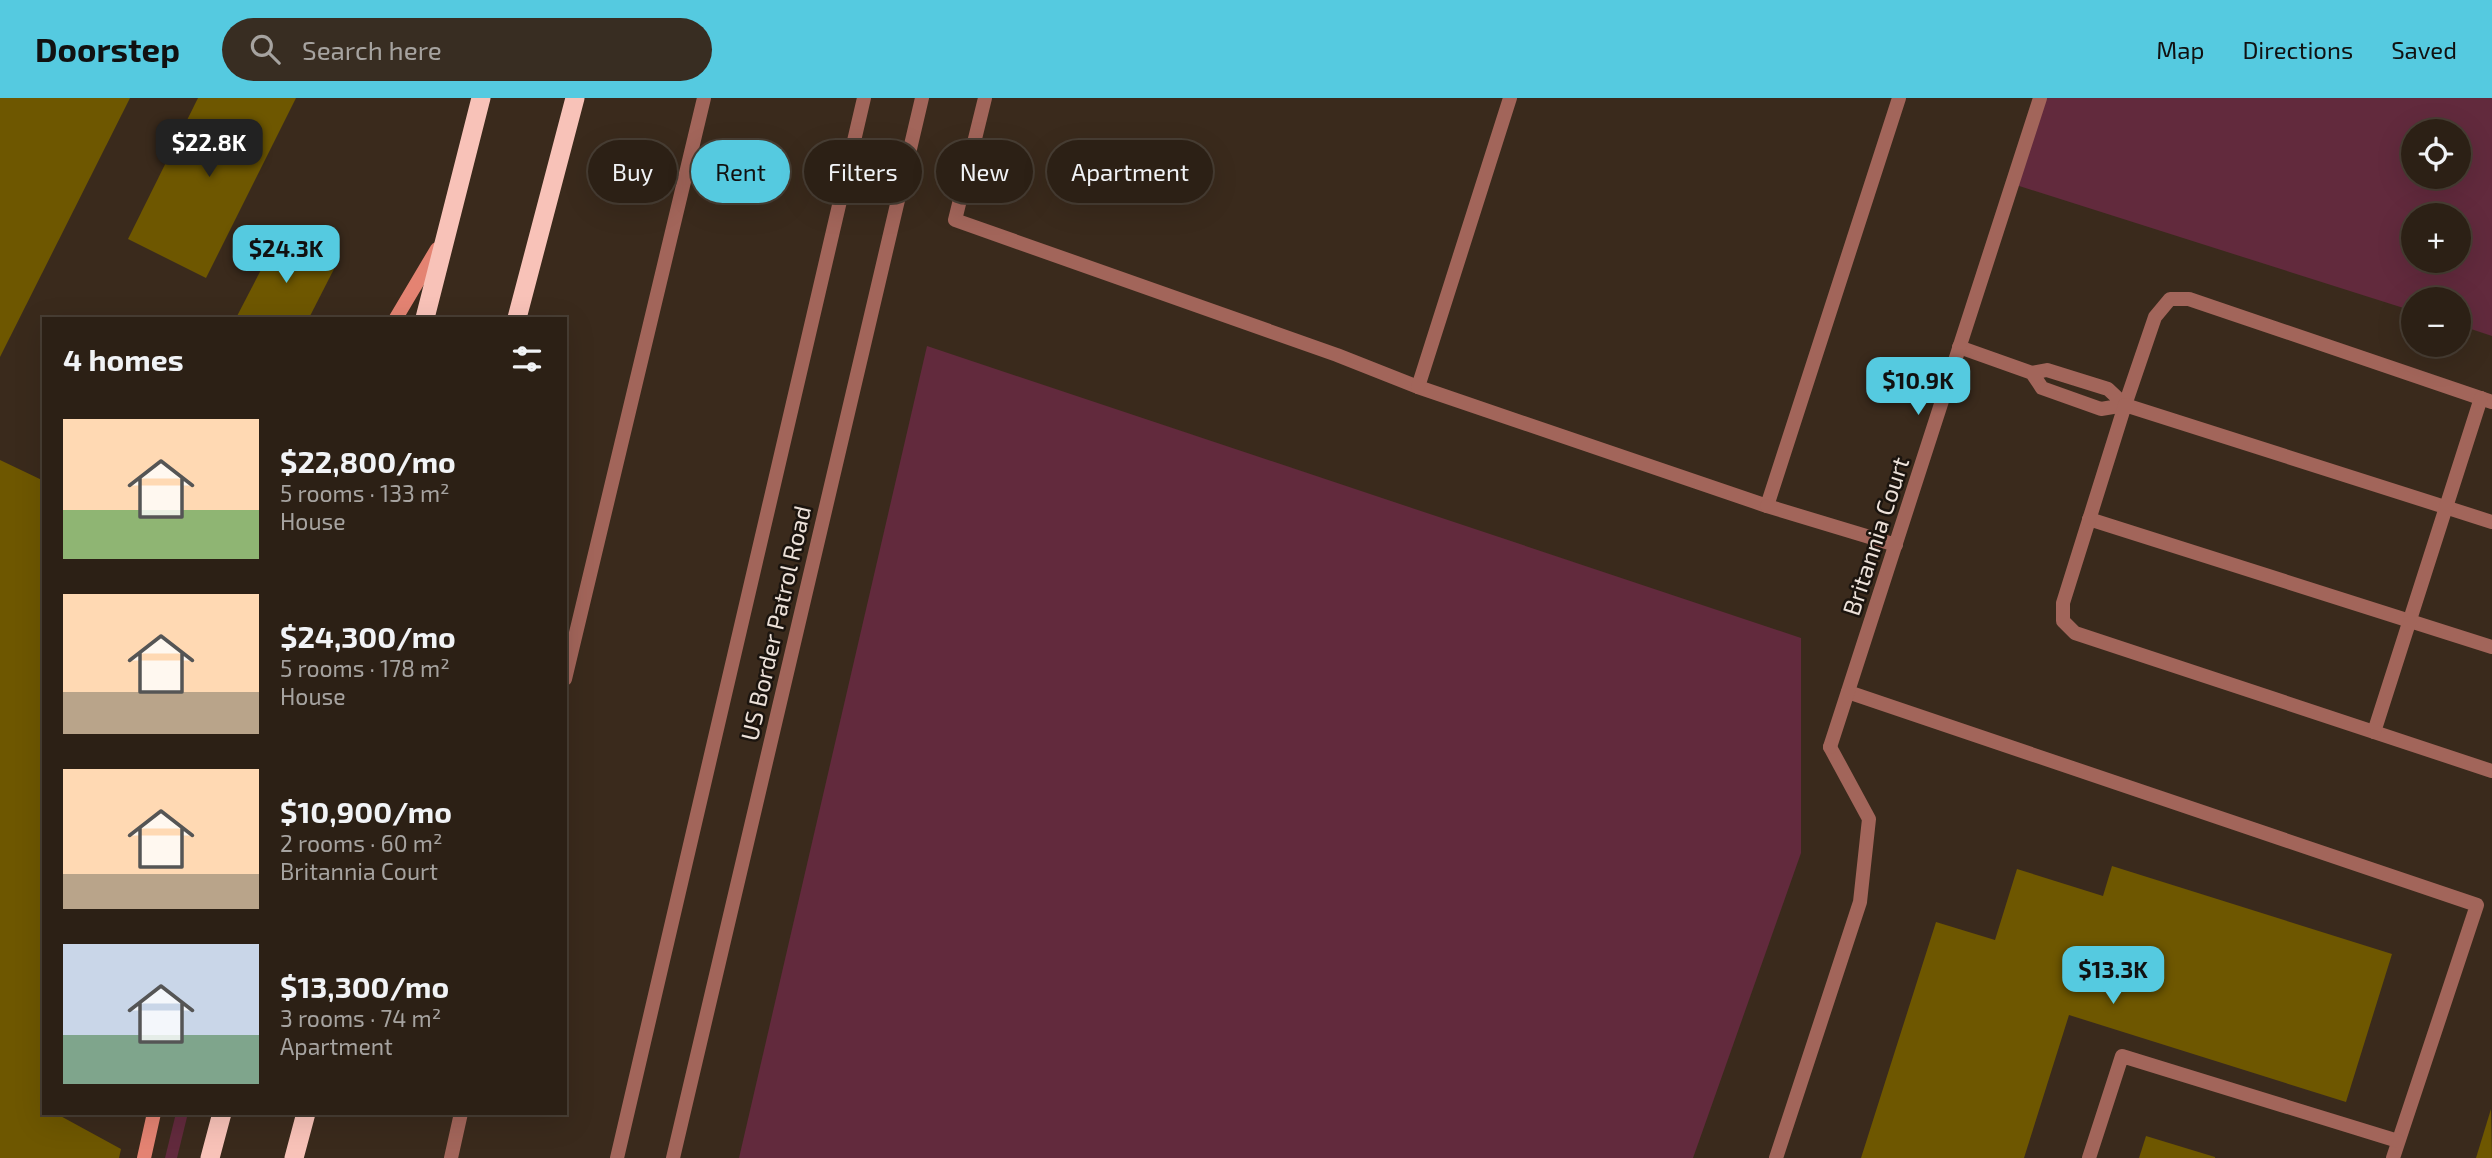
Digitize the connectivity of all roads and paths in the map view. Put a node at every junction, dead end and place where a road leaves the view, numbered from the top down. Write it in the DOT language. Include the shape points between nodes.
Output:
graph roads {
  1 [pos="481,98"];
  2 [pos="575,98"];
  3 [pos="704,98"];
  4 [pos="863,98"];
  5 [pos="922,98"];
  6 [pos="985,98"];
  7 [pos="1510,98"];
  8 [pos="1899,98"];
  9 [pos="2040,98"];
  10 [pos="445,236"];
  11 [pos="397,317"];
  12 [pos="425,317"];
  13 [pos="517,317"];
  14 [pos="1959,347"];
  15 [pos="2032,373"];
  16 [pos="1418,387"];
  17 [pos="2487,400"];
  18 [pos="2125,405"];
  19 [pos="1767,506"];
  20 [pos="2446,508"];
  21 [pos="2089,519"];
  22 [pos="2492,522"];
  23 [pos="1896,545"];
  24 [pos="2409,621"];
  25 [pos="2492,647"];
  26 [pos="567,671"];
  27 [pos="1848,692"];
  28 [pos="2374,732"];
  29 [pos="2492,771"];
  30 [pos="2492,899"];
  31 [pos="2477,905"];
  32 [pos="154,1115"];
  33 [pos="221,1115"];
  34 [pos="305,1115"];
  35 [pos="461,1115"];
  36 [pos="2398,1141"];
  37 [pos="144,1158"];
  38 [pos="210,1158"];
  39 [pos="294,1158"];
  40 [pos="451,1158"];
  41 [pos="617,1158"];
  42 [pos="673,1158"];
  43 [pos="1776,1158"];
  44 [pos="2089,1158"];
  45 [pos="2393,1158"];
  1 -- 10 [label="highway"];
  2 -- 13 [label="highway"];
  3 -- 26 [label="street"];
  4 -- 41 [label="street"];
  5 -- 42 [label="street, US Border Patrol Road"];
  6 -- 16 [label="street" via="955,220"];
  7 -- 16 [label="street"];
  8 -- 19 [label="street"];
  9 -- 14 [label="street, Britannia Court"];
  10 -- 11 [label="main road"];
  10 -- 12 [label="highway"];
  14 -- 15 [label="street"];
  14 -- 23 [label="street, Britannia Court"];
  15 -- 18 [label="street" via="2048,370 2108,389"];
  15 -- 18 [label="street" via="2042,388 2101,409"];
  16 -- 19 [label="street"];
  17 -- 18 [label="street" via="2189,299 2170,299 2155,317"];
  17 -- 20 [label="street"];
  18 -- 20 [label="street"];
  18 -- 21 [label="street"];
  19 -- 23 [label="street"];
  20 -- 22 [label="street"];
  20 -- 24 [label="street"];
  21 -- 24 [label="street"];
  21 -- 28 [label="street" via="2063,603 2063,621 2075,633"];
  23 -- 27 [label="street, Britannia Court"];
  24 -- 25 [label="street"];
  24 -- 28 [label="street"];
  27 -- 31 [label="street"];
  27 -- 43 [label="street, Britannia Court" via="1829,747 1868,819 1860,902"];
  28 -- 29 [label="street"];
  30 -- 31 [label="street"];
  31 -- 36 [label="street"];
  32 -- 37 [label="main road"];
  33 -- 38 [label="highway"];
  34 -- 39 [label="highway"];
  35 -- 40 [label="street"];
  36 -- 44 [label="street" via="2122,1056"];
  36 -- 45 [label="street"];
}
